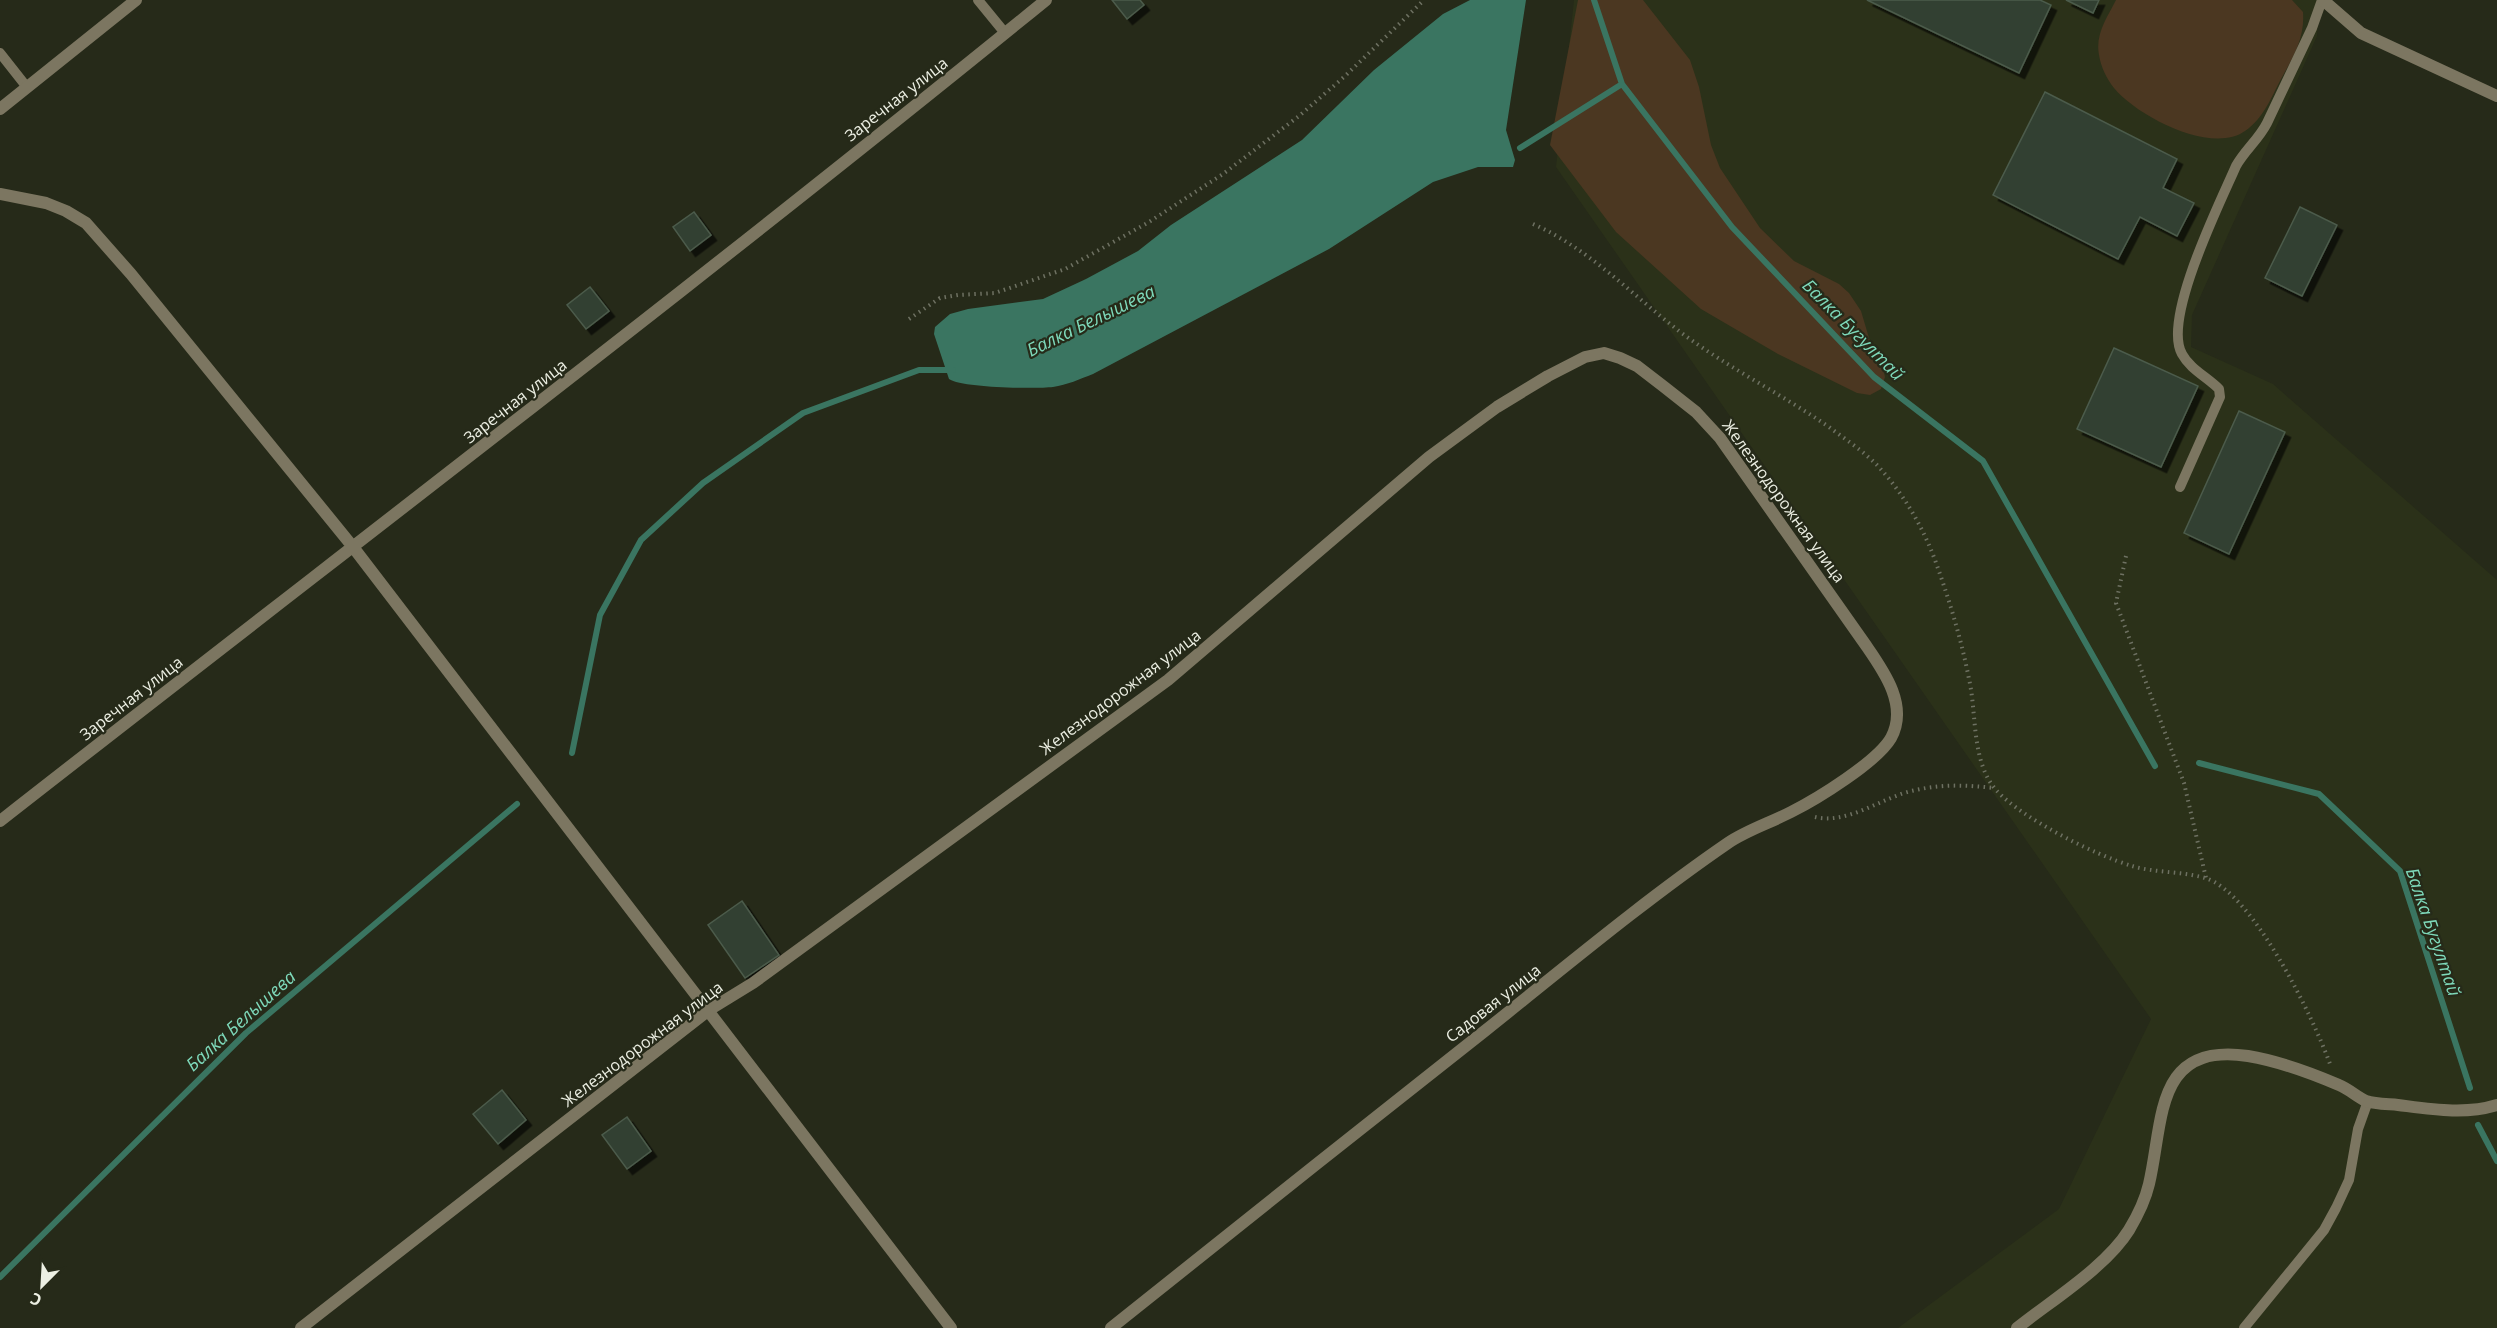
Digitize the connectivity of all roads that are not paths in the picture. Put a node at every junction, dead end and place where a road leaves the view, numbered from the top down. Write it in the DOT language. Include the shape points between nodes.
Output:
graph roads {
  1 [pos="136,0"];
  2 [pos="978,0"];
  3 [pos="1046,0"];
  4 [pos="2322,0"];
  5 [pos="1005,33"];
  6 [pos="0,53"];
  7 [pos="26,86"];
  8 [pos="2497,96"];
  9 [pos="0,109"];
  10 [pos="0,194"];
  11 [pos="2180,487"];
  12 [pos="353,547"];
  13 [pos="1897,718"];
  14 [pos="0,821"];
  15 [pos="709,1010"];
  16 [pos="2368,1101"];
  17 [pos="2497,1105"];
  18 [pos="301,1328"];
  19 [pos="951,1328"];
  20 [pos="1111,1328"];
  21 [pos="2017,1328"];
  22 [pos="2244,1328"];
  1 -- 7 [label="street"];
  2 -- 5 [label="lane"];
  3 -- 5 [label="street, Заречная улица"];
  4 -- 8 [label="street" via="2361,33"];
  4 -- 11 [label="lane" via="2267,123 2236,166 2186,286 2177,323 2181,353 2219,389 2220,397"];
  5 -- 12 [label="street, Заречная улица"];
  6 -- 7 [label="lane"];
  7 -- 9 [label="street"];
  10 -- 12 [label="street" via="45,203 86,223 132,274"];
  12 -- 14 [label="street, Заречная улица"];
  12 -- 15 [label="street"];
  13 -- 15 [label="street, Железнодорожная улица" via="1888,677 1720,438 1696,412 1637,366 1604,353 1585,357 1497,407 1429,457 1168,680 753,984"];
  13 -- 20 [label="street, Садовая улица" via="1892,737 1859,769 1793,812 1730,842 1604,936"];
  15 -- 18 [label="street, Железнодорожная улица"];
  15 -- 19 [label="street"];
  16 -- 17 [label="street" via="2457,1110"];
  16 -- 21 [label="street" via="2337,1084 2254,1057 2229,1053 2190,1063 2177,1074 2167,1092 2150,1183 2142,1209 2128,1232 2099,1264"];
  16 -- 22 [label="lane" via="2358,1129 2349,1180 2324,1230"];
}
